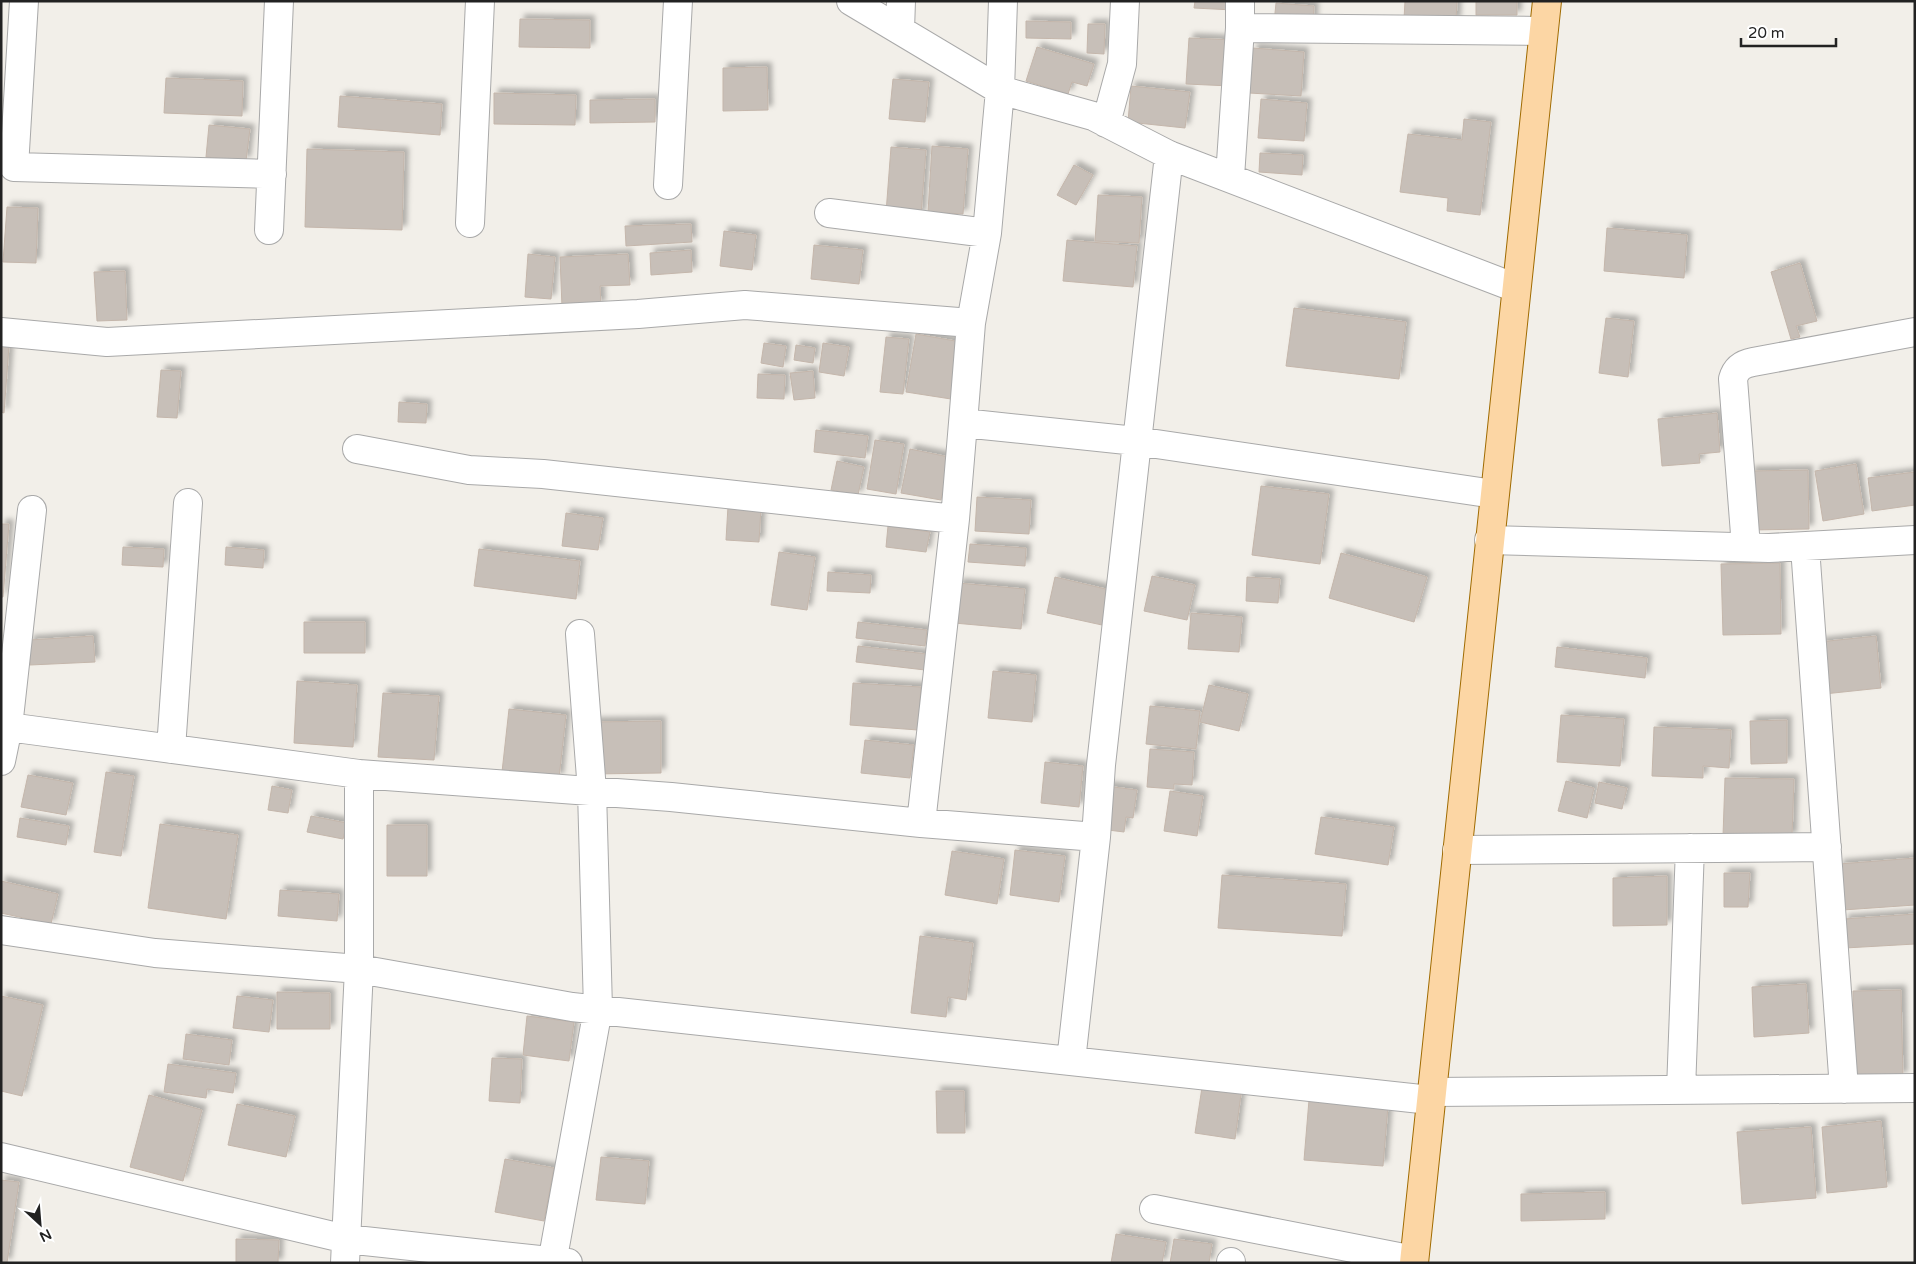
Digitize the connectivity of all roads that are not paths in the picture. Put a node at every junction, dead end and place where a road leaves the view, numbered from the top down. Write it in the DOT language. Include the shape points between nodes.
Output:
graph roads {
  1 [pos="24,1"];
  2 [pos="279,1"];
  3 [pos="480,1"];
  4 [pos="678,1"];
  5 [pos="851,1"];
  6 [pos="901,1"];
  7 [pos="1003,1"];
  8 [pos="1125,1"];
  9 [pos="1240,1"];
  10 [pos="1547,1"];
  11 [pos="1240,28"];
  12 [pos="900,30"];
  13 [pos="1543,31"];
  14 [pos="1000,90"];
  15 [pos="1106,123"];
  16 [pos="1169,155"];
  17 [pos="272,174"];
  18 [pos="1230,177"];
  19 [pos="668,185"];
  20 [pos="828,213"];
  21 [pos="470,223"];
  22 [pos="269,230"];
  23 [pos="987,233"];
  24 [pos="1516,288"];
  25 [pos="971,323"];
  26 [pos="1,332"];
  27 [pos="1915,332"];
  28 [pos="963,422"];
  29 [pos="1136,441"];
  30 [pos="357,449"];
  31 [pos="1494,494"];
  32 [pos="188,503"];
  33 [pos="32,510"];
  34 [pos="955,519"];
  35 [pos="1489,540"];
  36 [pos="1915,540"];
  37 [pos="1746,547"];
  38 [pos="1805,547"];
  39 [pos="580,634"];
  40 [pos="8,727"];
  41 [pos="171,749"];
  42 [pos="1,760"];
  43 [pos="359,774"];
  44 [pos="592,791"];
  45 [pos="921,823"];
  46 [pos="1096,837"];
  47 [pos="1827,847"];
  48 [pos="1690,848"];
  49 [pos="1457,850"];
  50 [pos="1,930"];
  51 [pos="359,969"];
  52 [pos="598,1010"];
  53 [pos="1071,1061"];
  54 [pos="1844,1088"];
  55 [pos="1915,1088"];
  56 [pos="1681,1090"];
  57 [pos="1430,1096"];
  58 [pos="1,1157"];
  59 [pos="1154,1209"];
  60 [pos="345,1251"];
  61 [pos="1414,1261"];
  62 [pos="558,1262"];
  1 -- 17 [label="street" via="14,167"];
  2 -- 17 [label="street"];
  3 -- 21 [label="street"];
  4 -- 19 [label="street"];
  5 -- 12 [label="street"];
  6 -- 12 [label="street"];
  7 -- 14 [label="street"];
  8 -- 15 [label="street" via="1122,64"];
  9 -- 11 [label="street"];
  10 -- 13 [label="main road"];
  11 -- 13 [label="street"];
  11 -- 18 [label="street"];
  12 -- 14 [label="street"];
  13 -- 24 [label="main road"];
  14 -- 15 [label="street" via="1093,116"];
  14 -- 23 [label="street"];
  15 -- 16 [label="street"];
  16 -- 18 [label="street"];
  16 -- 29 [label="street"];
  17 -- 22 [label="street"];
  18 -- 24 [label="street"];
  20 -- 23 [label="street"];
  23 -- 25 [label="street"];
  24 -- 31 [label="main road"];
  25 -- 26 [label="street" via="745,305 638,314 107,342"];
  25 -- 28 [label="street"];
  27 -- 37 [label="street" via="1753,362 1736,370 1733,379"];
  28 -- 29 [label="street"];
  28 -- 34 [label="street"];
  29 -- 31 [label="street"];
  29 -- 46 [label="street"];
  30 -- 34 [label="street" via="469,470 543,474"];
  31 -- 35 [label="main road"];
  32 -- 41 [label="street"];
  33 -- 40 [label="street"];
  34 -- 45 [label="street"];
  35 -- 37 [label="street"];
  35 -- 49 [label="main road"];
  36 -- 38 [label="street"];
  37 -- 38 [label="street"];
  38 -- 47 [label="street"];
  39 -- 44 [label="street"];
  40 -- 41 [label="street"];
  40 -- 42 [label="street"];
  41 -- 43 [label="street"];
  43 -- 44 [label="street"];
  43 -- 51 [label="street"];
  44 -- 45 [label="street"];
  44 -- 52 [label="street"];
  45 -- 46 [label="street"];
  46 -- 53 [label="street"];
  47 -- 48 [label="street"];
  47 -- 54 [label="street"];
  48 -- 49 [label="street"];
  48 -- 56 [label="street"];
  49 -- 57 [label="main road"];
  50 -- 51 [label="street" via="155,953"];
  51 -- 52 [label="street"];
  51 -- 60 [label="street"];
  52 -- 53 [label="street"];
  52 -- 62 [label="street"];
  53 -- 57 [label="street"];
  54 -- 55 [label="street"];
  54 -- 56 [label="street"];
  56 -- 57 [label="street"];
  57 -- 61 [label="main road"];
  58 -- 60 [label="street"];
  59 -- 61 [label="street"];
  60 -- 62 [label="street"];
}
